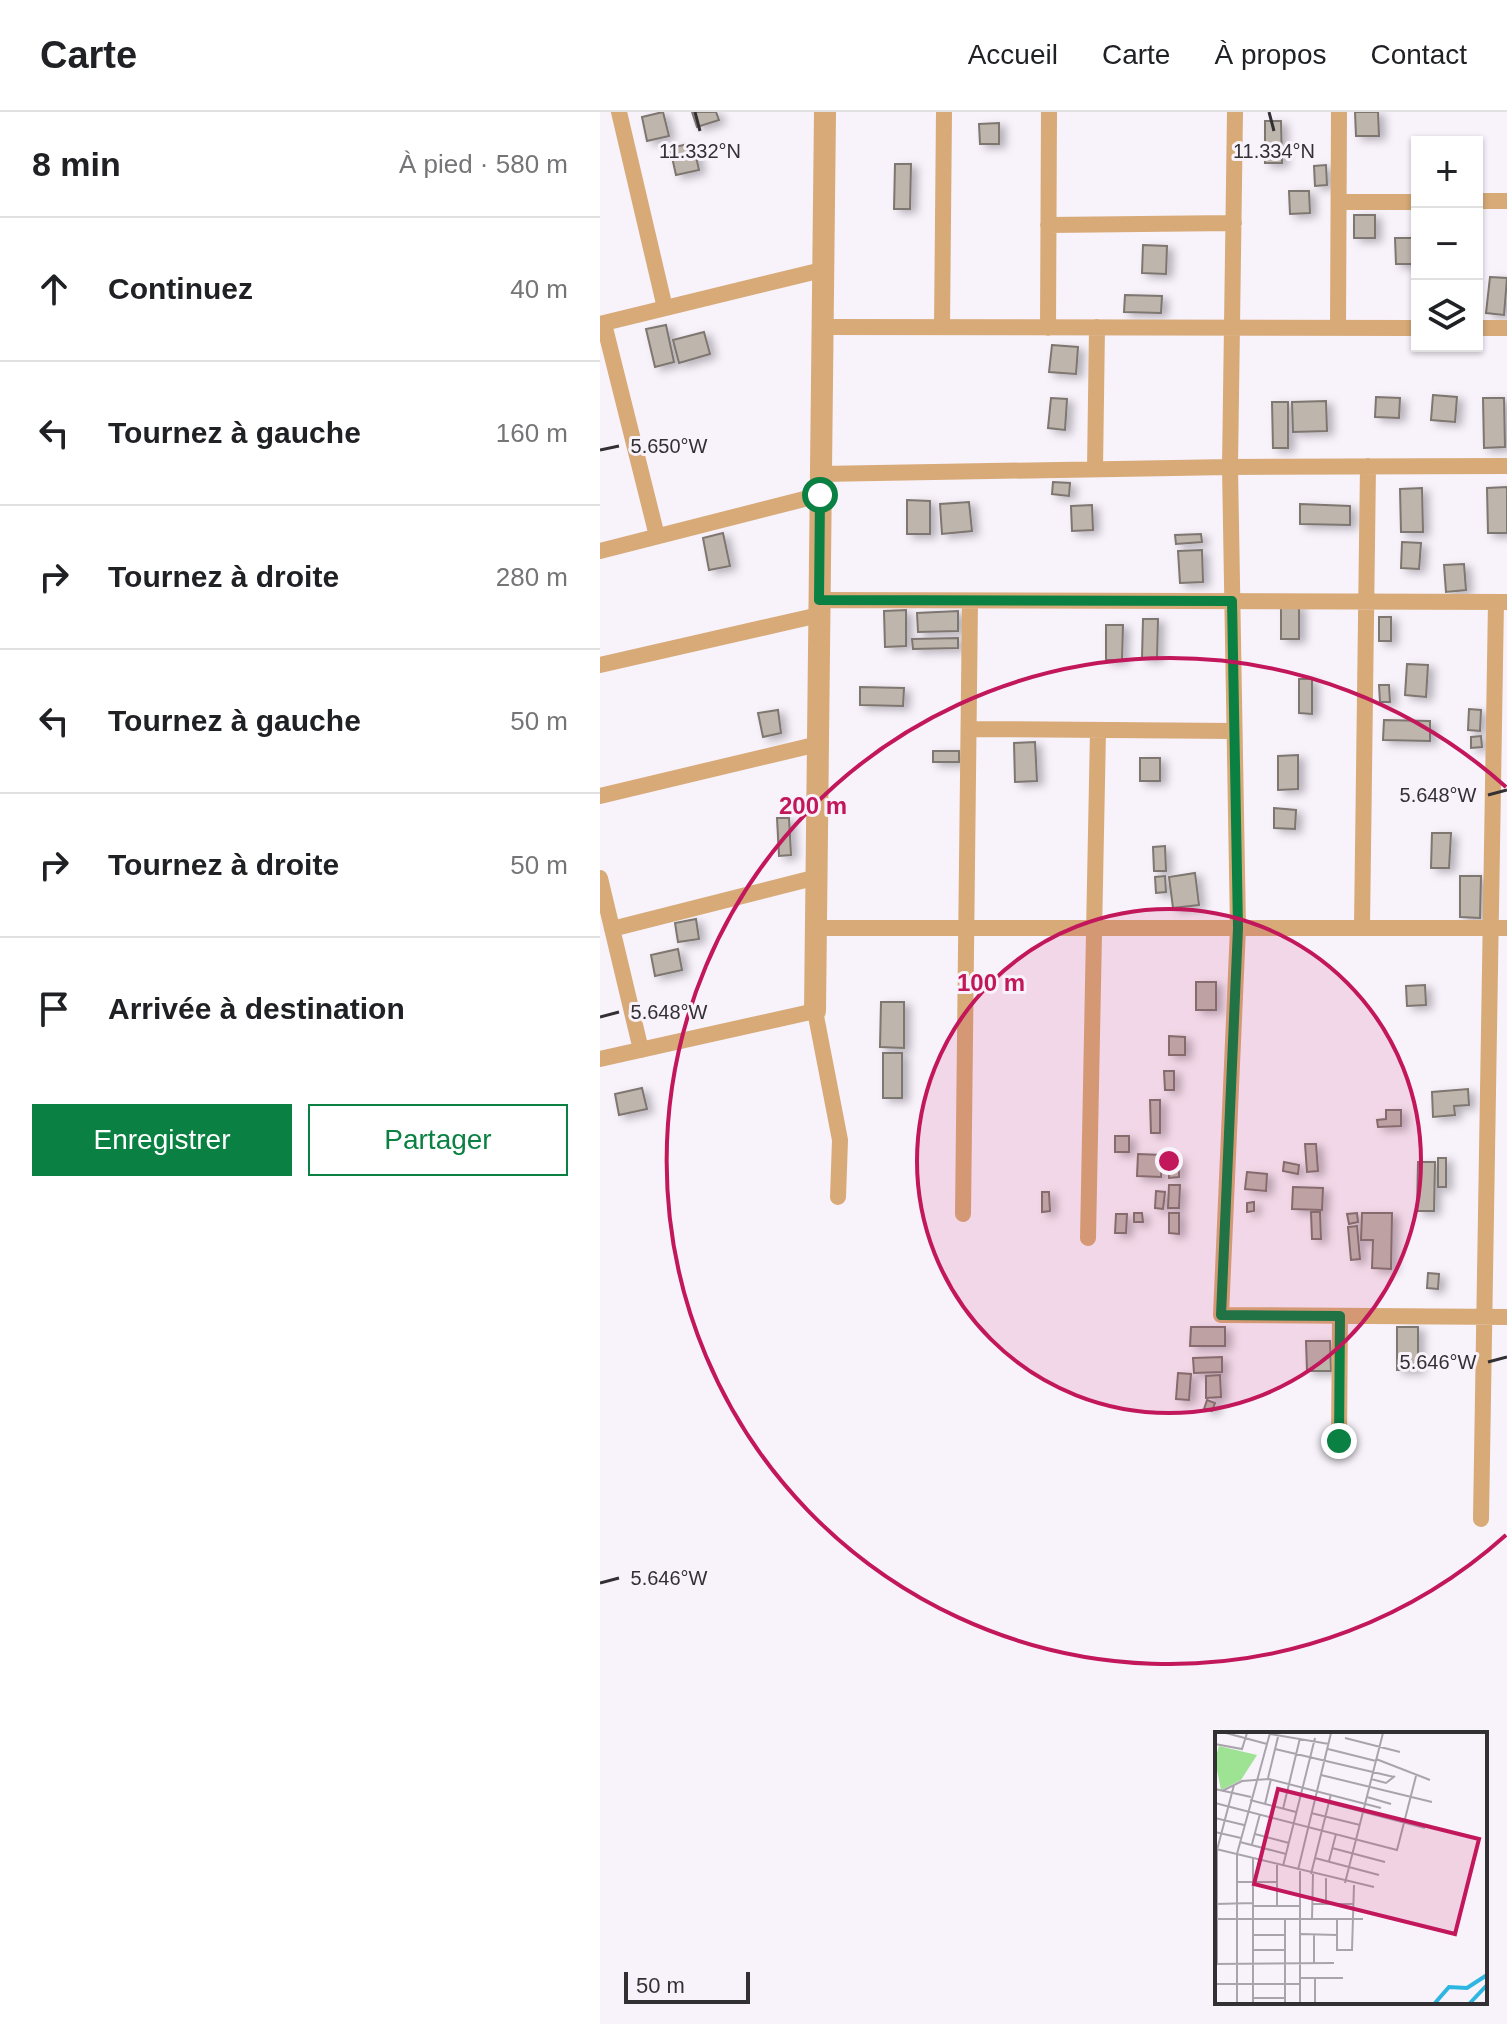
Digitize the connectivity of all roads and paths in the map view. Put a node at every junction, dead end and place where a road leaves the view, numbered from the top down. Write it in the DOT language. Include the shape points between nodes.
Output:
graph roads {
  1 [pos="619,112"];
  2 [pos="825,112"];
  3 [pos="944,112"];
  4 [pos="1049,112"];
  5 [pos="1235,112"];
  6 [pos="1339,112"];
  7 [pos="1483,201"];
  8 [pos="1507,201"];
  9 [pos="1339,202"];
  10 [pos="1411,202"];
  11 [pos="1234,223"];
  12 [pos="1048,225"];
  13 [pos="822,270"];
  14 [pos="665,308"];
  15 [pos="602,324"];
  16 [pos="821,327"];
  17 [pos="942,327"];
  18 [pos="1097,327"];
  19 [pos="1232,327"];
  20 [pos="1048,328"];
  21 [pos="1338,328"];
  22 [pos="1411,328"];
  23 [pos="1483,328"];
  24 [pos="1507,328"];
  25 [pos="1368,466"];
  26 [pos="1507,466"];
  27 [pos="1230,467"];
  28 [pos="1095,469"];
  29 [pos="820,485"];
  30 [pos="657,536"];
  31 [pos="600,551"];
  32 [pos="970,601"];
  33 [pos="1232,601"];
  34 [pos="1366,601"];
  35 [pos="1501,602"];
  36 [pos="819,608"];
  37 [pos="600,665"];
  38 [pos="969,729"];
  39 [pos="1098,731"];
  40 [pos="1234,731"];
  41 [pos="818,744"];
  42 [pos="600,796"];
  43 [pos="817,877"];
  44 [pos="600,878"];
  45 [pos="1362,927"];
  46 [pos="816,928"];
  47 [pos="966,928"];
  48 [pos="1094,928"];
  49 [pos="1238,928"];
  50 [pos="1499,928"];
  51 [pos="612,929"];
  52 [pos="815,1011"];
  53 [pos="641,1050"];
  54 [pos="600,1059"];
  55 [pos="838,1197"];
  56 [pos="963,1214"];
  57 [pos="1088,1238"];
  58 [pos="1340,1316"];
  59 [pos="1484,1317"];
  60 [pos="1507,1317"];
  61 [pos="1339,1441"];
  62 [pos="1481,1519"];
  1 -- 14 [label="street"];
  2 -- 13 [label="street"];
  3 -- 17 [label="street"];
  4 -- 12 [label="street"];
  5 -- 11 [label="street"];
  6 -- 9 [label="street"];
  7 -- 8 [label="street"];
  9 -- 10 [label="street"];
  9 -- 21 [label="street"];
  11 -- 12 [label="street"];
  11 -- 19 [label="street"];
  12 -- 20 [label="street"];
  13 -- 14 [label="street"];
  13 -- 16 [label="street"];
  14 -- 15 [label="street"];
  15 -- 30 [label="street"];
  16 -- 17 [label="street"];
  16 -- 29 [label="street"];
  17 -- 20 [label="street"];
  18 -- 19 [label="street"];
  18 -- 20 [label="street"];
  18 -- 28 [label="street"];
  19 -- 21 [label="street"];
  19 -- 27 [label="street"];
  21 -- 22 [label="street"];
  23 -- 24 [label="street"];
  25 -- 26 [label="street"];
  25 -- 27 [label="street"];
  25 -- 34 [label="street"];
  27 -- 28 [label="street"];
  27 -- 33 [label="street"];
  28 -- 29 [label="street"];
  29 -- 30 [label="street"];
  29 -- 36 [label="street"];
  30 -- 31 [label="street"];
  32 -- 33 [label="street"];
  32 -- 36 [label="street"];
  32 -- 38 [label="street"];
  33 -- 34 [label="street"];
  33 -- 40 [label="street"];
  34 -- 35 [label="street"];
  34 -- 45 [label="street"];
  35 -- 50 [label="street"];
  36 -- 37 [label="street"];
  36 -- 41 [label="street"];
  38 -- 39 [label="street"];
  38 -- 47 [label="street"];
  39 -- 40 [label="street"];
  39 -- 48 [label="street"];
  40 -- 49 [label="street"];
  41 -- 42 [label="street"];
  41 -- 43 [label="street"];
  43 -- 46 [label="street"];
  43 -- 51 [label="street"];
  44 -- 51 [label="street"];
  45 -- 49 [label="street"];
  45 -- 50 [label="street"];
  46 -- 47 [label="street"];
  46 -- 52 [label="street"];
  47 -- 48 [label="street"];
  47 -- 56 [label="street"];
  48 -- 49 [label="street"];
  48 -- 57 [label="street"];
  49 -- 58 [label="street" via="1221,1315"];
  50 -- 59 [label="street"];
  51 -- 53 [label="street"];
  52 -- 53 [label="street"];
  52 -- 55 [label="street" via="840,1140"];
  53 -- 54 [label="street"];
  58 -- 59 [label="street"];
  58 -- 61 [label="street"];
  59 -- 60 [label="street"];
  59 -- 62 [label="street"];
}
